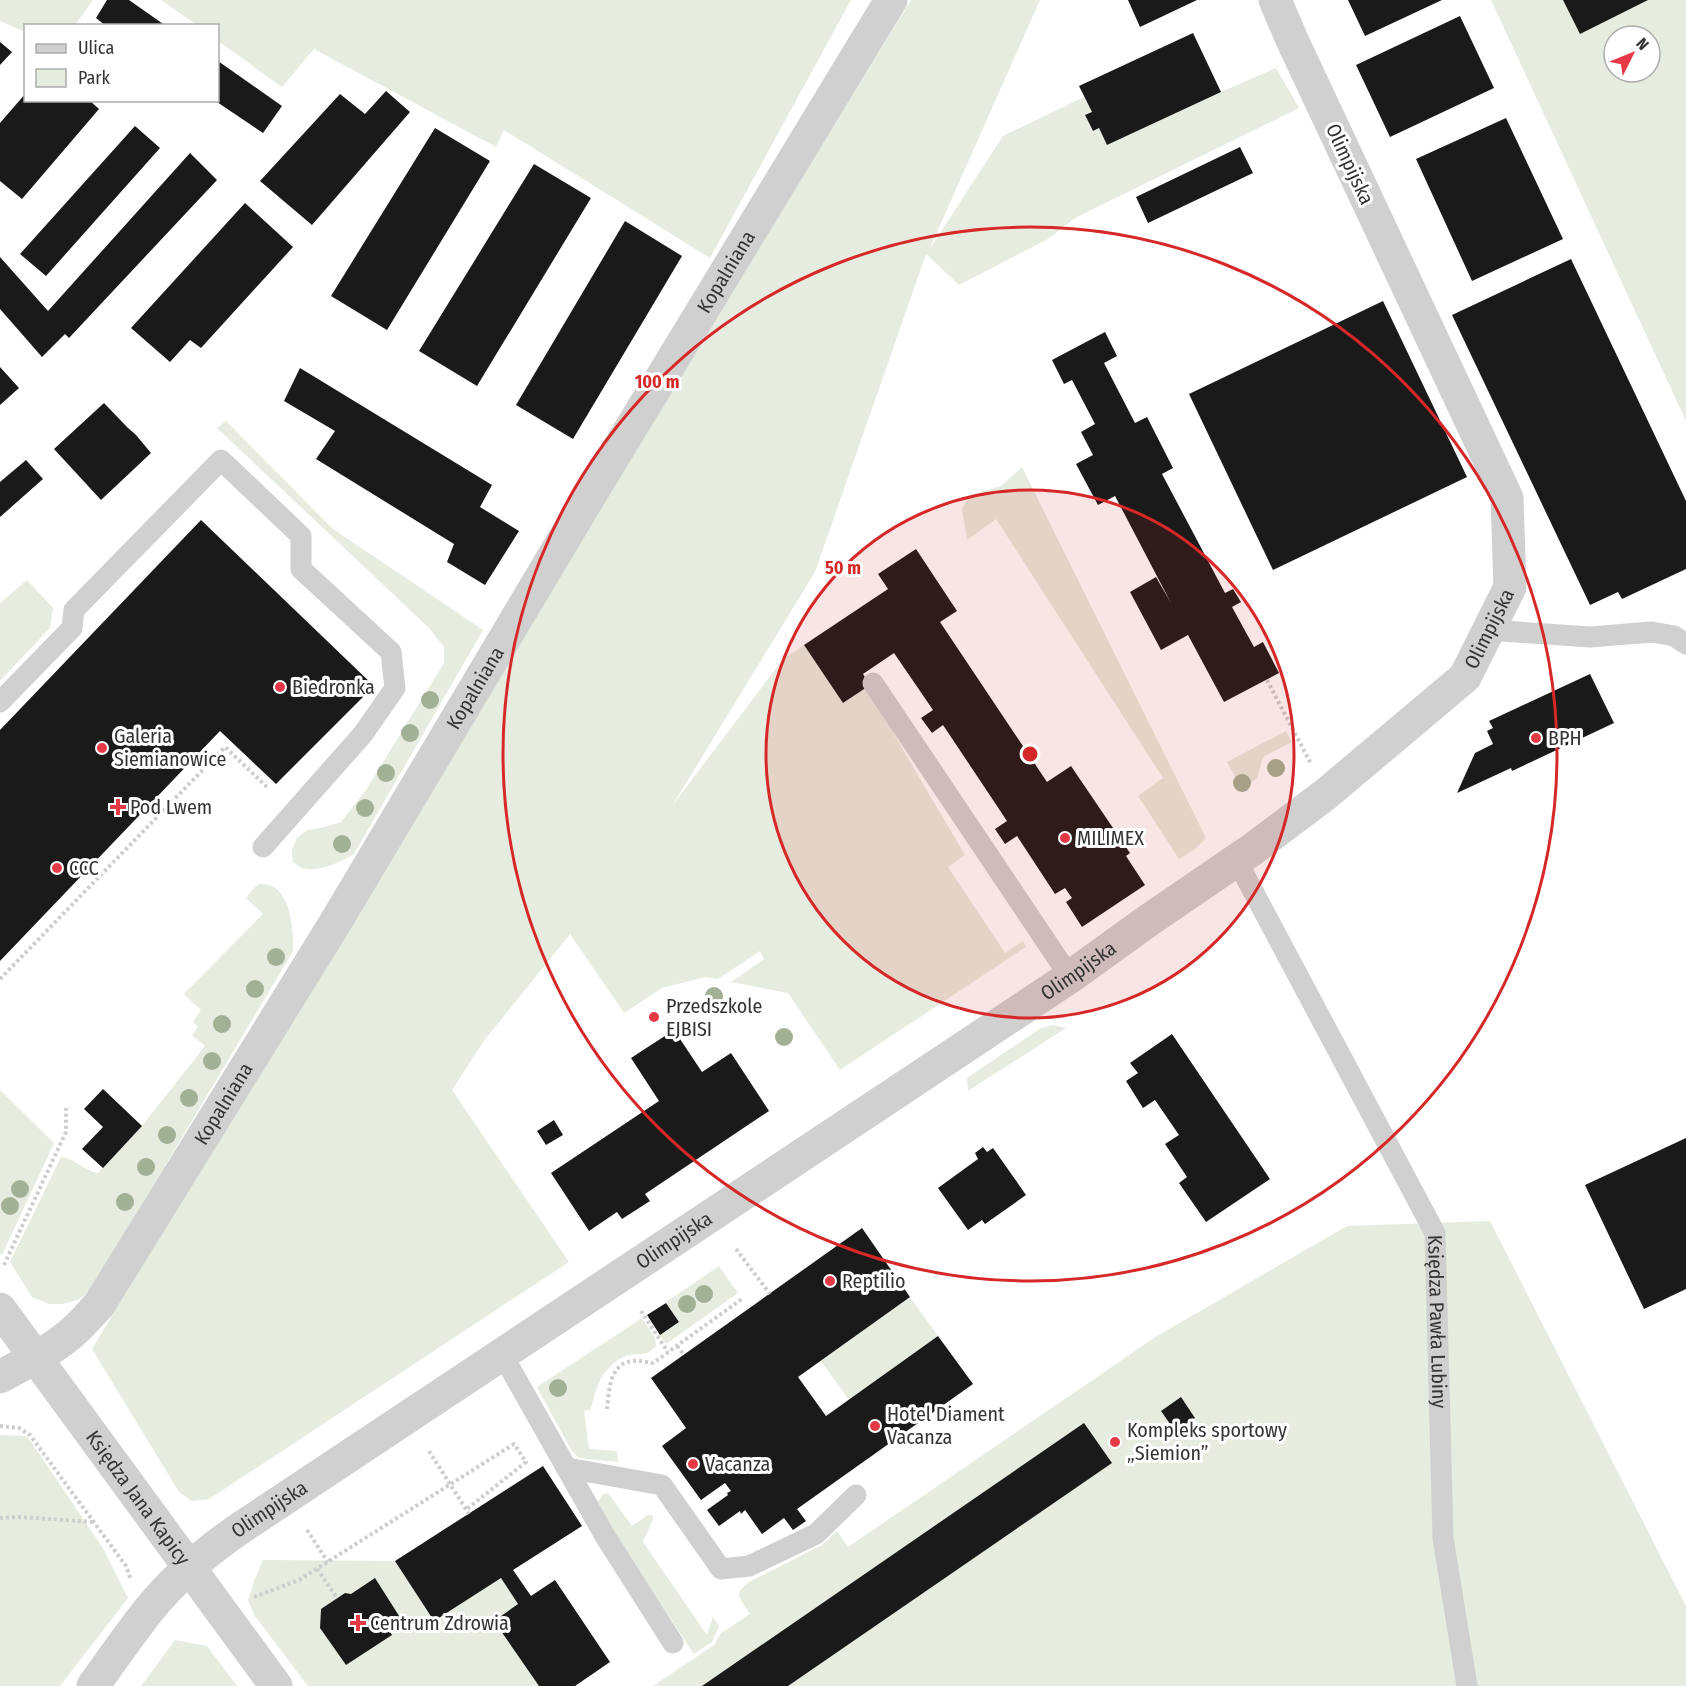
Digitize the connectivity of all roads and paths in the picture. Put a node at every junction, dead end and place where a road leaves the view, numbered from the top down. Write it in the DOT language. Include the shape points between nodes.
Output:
graph roads {
  1 [pos="891,0"];
  2 [pos="1275,0"];
  3 [pos="1488,630"];
  4 [pos="1686,644"];
  5 [pos="1267,680"];
  6 [pos="873,683"];
  7 [pos="0,702"];
  8 [pos="1308,759"];
  9 [pos="269,789"];
  10 [pos="263,847"];
  11 [pos="1237,861"];
  12 [pos="1070,978"];
  13 [pos="0,979"];
  14 [pos="66,1108"];
  15 [pos="736,1249"];
  16 [pos="4,1265"];
  17 [pos="770,1293"];
  18 [pos="742,1299"];
  19 [pos="0,1309"];
  20 [pos="641,1311"];
  21 [pos="677,1346"];
  22 [pos="668,1352"];
  23 [pos="502,1354"];
  24 [pos="684,1355"];
  25 [pos="36,1358"];
  26 [pos="0,1377"];
  27 [pos="607,1409"];
  28 [pos="0,1426"];
  29 [pos="429,1451"];
  30 [pos="567,1468"];
  31 [pos="451,1484"];
  32 [pos="856,1495"];
  33 [pos="0,1518"];
  34 [pos="94,1522"];
  35 [pos="307,1530"];
  36 [pos="328,1562"];
  37 [pos="189,1567"];
  38 [pos="317,1569"];
  39 [pos="132,1582"];
  40 [pos="338,1598"];
  41 [pos="248,1600"];
  42 [pos="673,1643"];
  43 [pos="93,1686"];
  44 [pos="276,1686"];
  45 [pos="1467,1686"];
  1 -- 25 [label="street, Kopalniana" via="335,923 99,1305 77,1329"];
  2 -- 3 [label="street, Olimpijska" via="1507,498 1510,587"];
  3 -- 4 [label="lane" via="1590,637 1652,632 1674,636"];
  3 -- 11 [label="street, Olimpijska" via="1465,676 1326,794"];
  5 -- 8 [label="path"];
  6 -- 12 [label="lane"];
  7 -- 10 [label="lane" via="72,628 74,610 221,460 301,536 301,569 391,651 395,688 363,734"];
  9 -- 13 [label="path" via="225,747"];
  11 -- 12 [label="street, Olimpijska"];
  11 -- 45 [label="lane, Księdza Pawła Lubiny" via="1435,1233 1443,1538"];
  12 -- 23 [label="street, Olimpijska"];
  14 -- 16 [label="path" via="66,1132"];
  15 -- 17 [label="path"];
  18 -- 21 [label="path"];
  19 -- 25 [label="street, Księdza Jana Kapicy"];
  20 -- 22 [label="path"];
  21 -- 22 [label="path"];
  21 -- 24 [label="path"];
  22 -- 27 [label="path" via="653,1362 626,1362 617,1370"];
  23 -- 30 [label="lane"];
  23 -- 37 [label="street, Olimpijska" via="242,1527"];
  25 -- 26 [label="street, Kopalniana"];
  25 -- 37 [label="street, Księdza Jana Kapicy"];
  28 -- 34 [label="path" via="19,1428 30,1435"];
  29 -- 31 [label="path"];
  30 -- 32 [label="lane" via="662,1485 721,1569 749,1566 816,1534"];
  30 -- 42 [label="lane"];
  31 -- 31 [label="path" via="514,1444 526,1462 468,1512"];
  31 -- 36 [label="path"];
  33 -- 34 [label="path"];
  34 -- 39 [label="path" via="126,1566"];
  35 -- 36 [label="path"];
  36 -- 38 [label="path"];
  37 -- 43 [label="street, Olimpijska" via="149,1610"];
  37 -- 44 [label="street, Księdza Jana Kapicy"];
  38 -- 40 [label="path"];
  38 -- 41 [label="path"];
}
